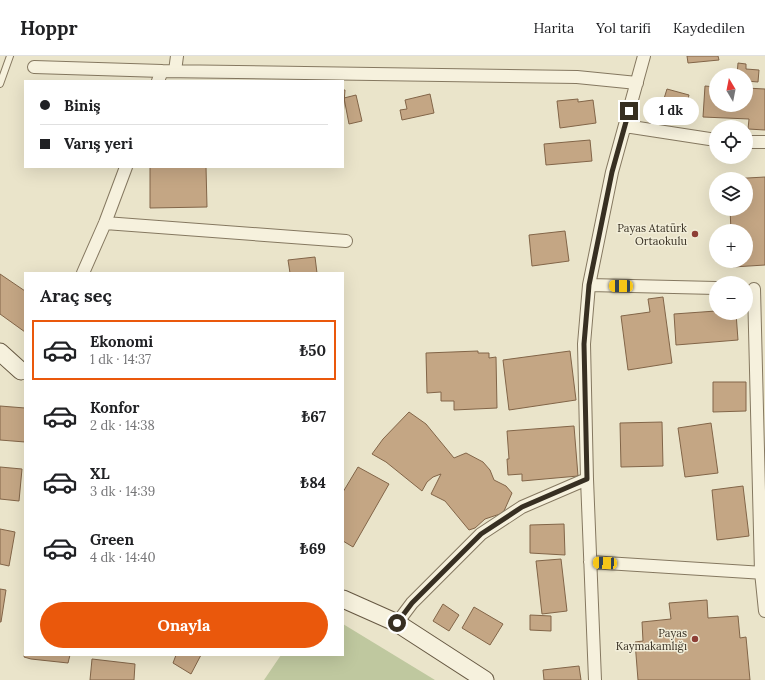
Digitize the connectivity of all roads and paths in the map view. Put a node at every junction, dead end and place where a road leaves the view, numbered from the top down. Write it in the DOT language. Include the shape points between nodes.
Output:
graph roads {
  1 [pos="10,56"];
  2 [pos="177,56"];
  3 [pos="644,56"];
  4 [pos="34,68"];
  5 [pos="175,71"];
  6 [pos="160,76"];
  7 [pos="637,83"];
  8 [pos="0,84"];
  9 [pos="625,126"];
  10 [pos="709,139"];
  11 [pos="753,142"];
  12 [pos="765,142"];
  13 [pos="126,168"];
  14 [pos="105,224"];
  15 [pos="346,240"];
  16 [pos="83,272"];
  17 [pos="589,285"];
  18 [pos="709,288"];
  19 [pos="755,289"];
  20 [pos="0,352"];
  21 [pos="0,365"];
  22 [pos="23,372"];
  23 [pos="587,479"];
  24 [pos="590,562"];
  25 [pos="763,572"];
  26 [pos="344,599"];
  27 [pos="765,611"];
  28 [pos="397,623"];
  29 [pos="485,680"];
  30 [pos="596,680"];
  1 -- 8 [label="lane"];
  2 -- 5 [label="street"];
  3 -- 7 [label="street"];
  4 -- 6 [label="street"];
  5 -- 6 [label="street"];
  5 -- 7 [label="street" via="577,77"];
  7 -- 9 [label="street"];
  9 -- 10 [label="street"];
  9 -- 17 [label="street" via="612,172"];
  11 -- 12 [label="street"];
  13 -- 14 [label="street"];
  14 -- 15 [label="street"];
  14 -- 16 [label="street"];
  17 -- 18 [label="street"];
  17 -- 23 [label="street" via="584,344"];
  19 -- 25 [label="street"];
  20 -- 22 [label="street"];
  21 -- 22 [label="street"];
  23 -- 24 [label="street"];
  23 -- 28 [label="street" via="522,507 481,534 412,603"];
  24 -- 25 [label="street"];
  24 -- 30 [label="street"];
  25 -- 27 [label="street"];
  26 -- 28 [label="street"];
  28 -- 29 [label="street"];
}
